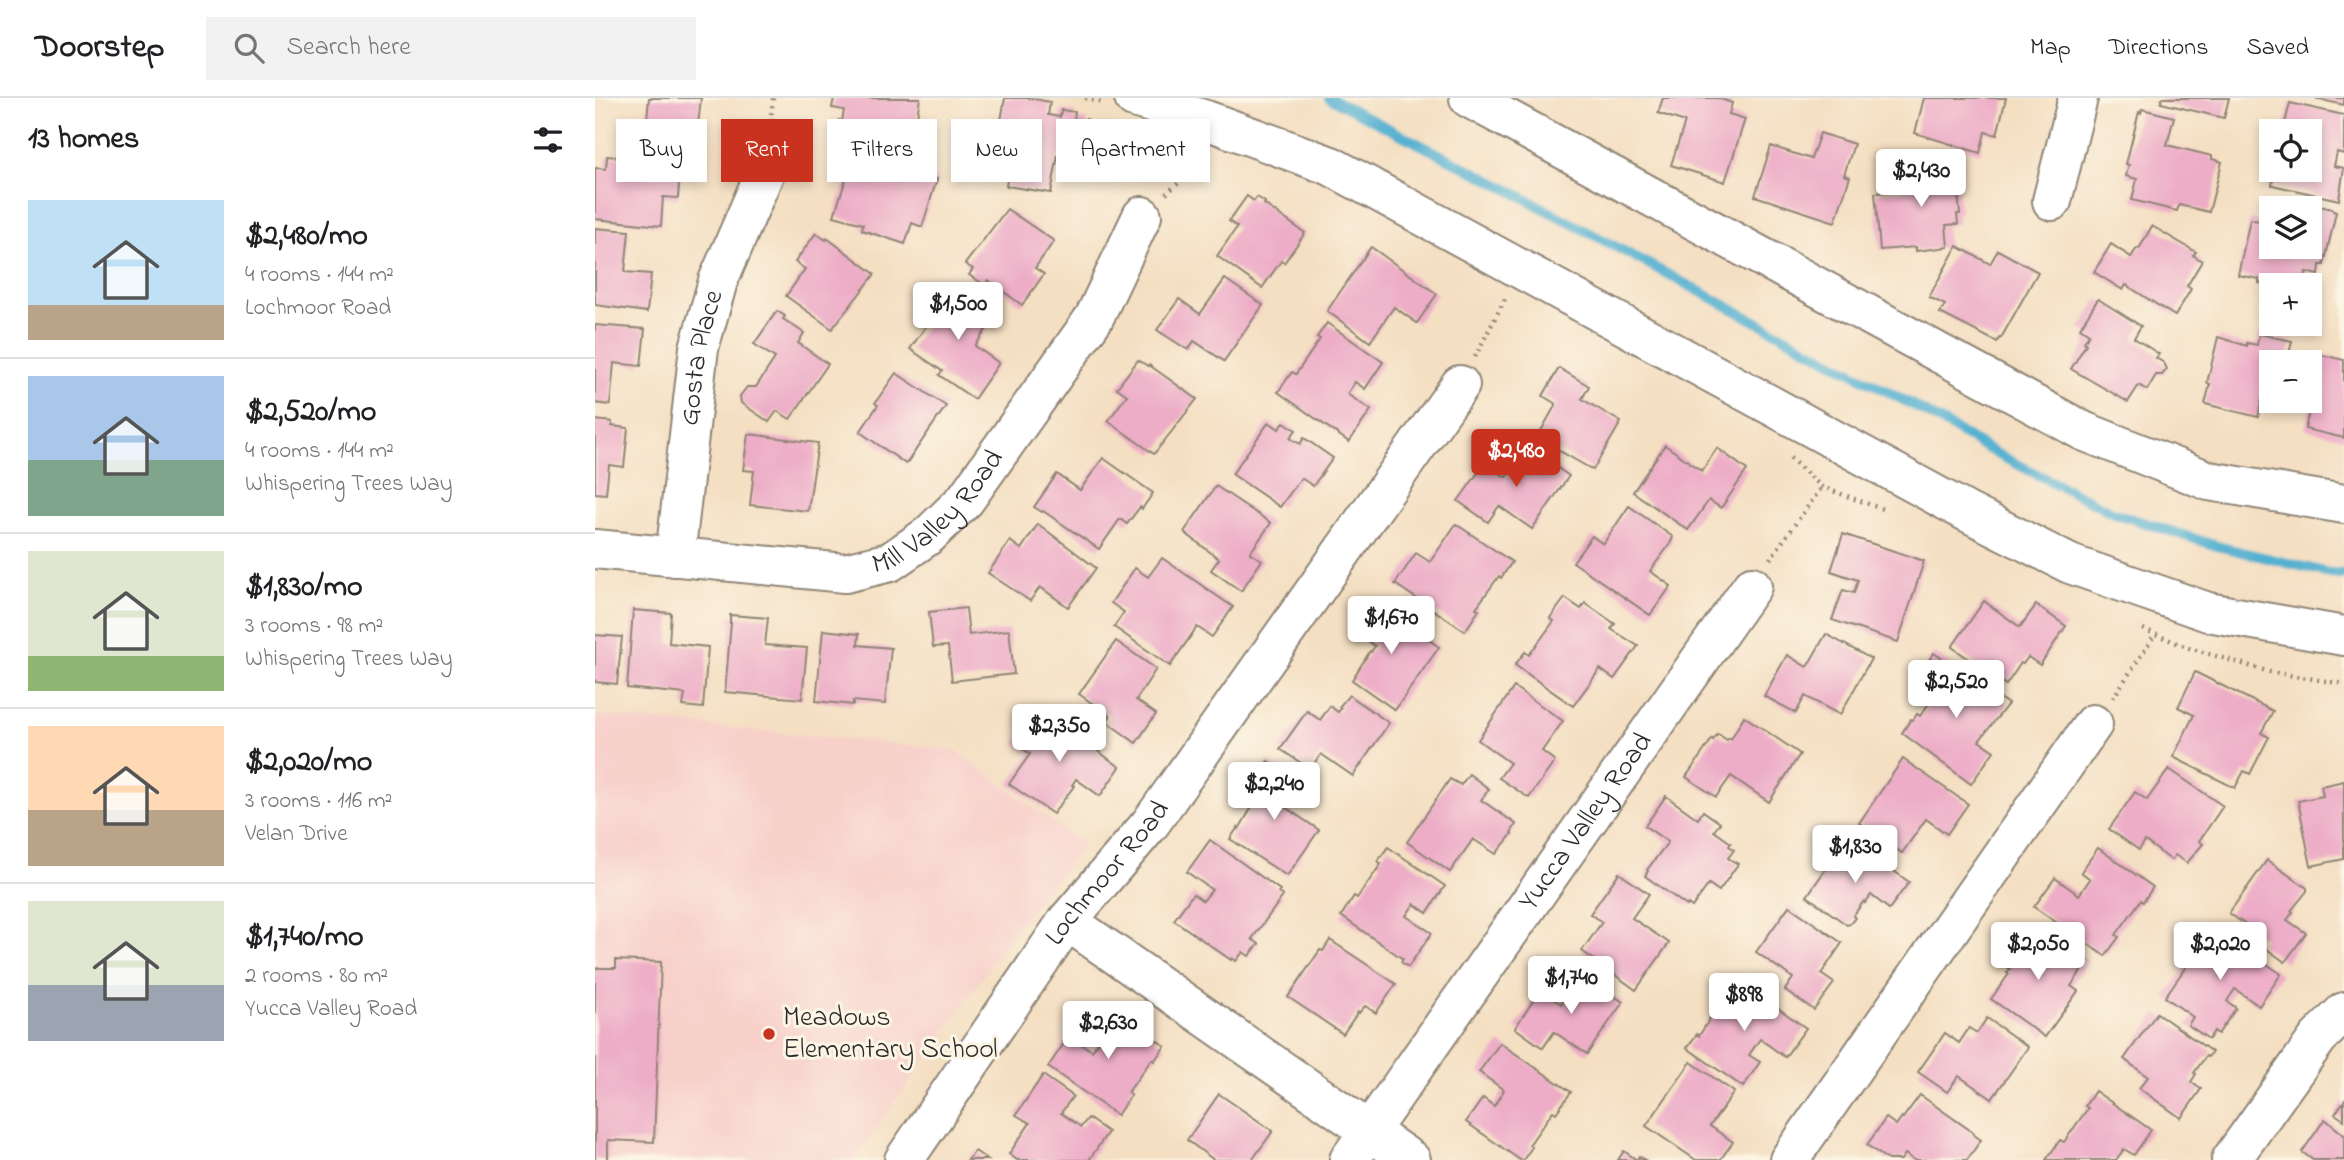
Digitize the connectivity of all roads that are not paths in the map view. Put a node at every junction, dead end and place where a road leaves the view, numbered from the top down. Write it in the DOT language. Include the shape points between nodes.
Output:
graph roads {
  1 [pos="1134,98"];
  2 [pos="1469,98"];
  3 [pos="2078,98"];
  4 [pos="761,182"];
  5 [pos="2052,201"];
  6 [pos="1142,216"];
  7 [pos="1460,386"];
  8 [pos="2344,505"];
  9 [pos="595,549"];
  10 [pos="675,557"];
  11 [pos="1752,586"];
  12 [pos="2344,636"];
  13 [pos="2093,724"];
  14 [pos="1067,920"];
  15 [pos="2344,1012"];
  16 [pos="1359,1145"];
  17 [pos="904,1160"];
  18 [pos="1411,1160"];
  19 [pos="1789,1160"];
  20 [pos="2231,1160"];
  1 -- 12 [label="street" via="1331,166 2070,564 2208,611"];
  2 -- 8 [label="street" via="2083,431 2209,481"];
  3 -- 5 [label="street"];
  4 -- 10 [label="street, Gosta Place" via="718,281 699,348"];
  6 -- 10 [label="street, Mill Valley Road" via="1094,318 965,500 929,535 890,562 845,573"];
  7 -- 14 [label="street, Lochmoor Road" via="1150,824"];
  9 -- 10 [label="street, Mill Valley Road"];
  11 -- 16 [label="street, Yucca Valley Road"];
  13 -- 19 [label="street"];
  14 -- 16 [label="street"];
  14 -- 17 [label="street, Lochmoor Road"];
  15 -- 20 [label="street" via="2318,1038"];
  16 -- 18 [label="street"];
}
